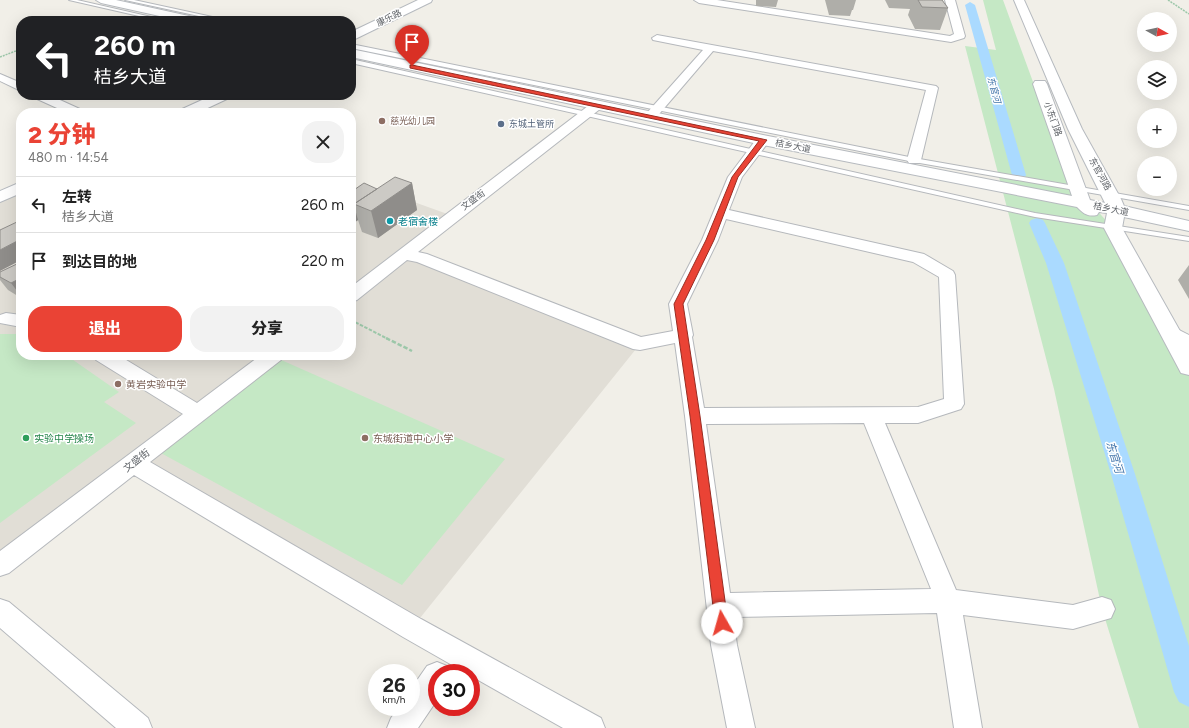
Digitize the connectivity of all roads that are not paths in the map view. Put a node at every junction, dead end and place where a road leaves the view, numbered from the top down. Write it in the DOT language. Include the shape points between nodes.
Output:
graph roads {
  1 [pos="71,0"];
  2 [pos="101,0"];
  3 [pos="127,0"];
  4 [pos="427,0"];
  5 [pos="699,0"];
  6 [pos="950,0"];
  7 [pos="1008,0"];
  8 [pos="1019,0"];
  9 [pos="144,16"];
  10 [pos="175,16"];
  11 [pos="205,16"];
  12 [pos="356,35"];
  13 [pos="657,38"];
  14 [pos="356,47"];
  15 [pos="710,48"];
  16 [pos="356,54"];
  17 [pos="356,62"];
  18 [pos="0,77"];
  19 [pos="16,85"];
  20 [pos="50,100"];
  21 [pos="213,100"];
  22 [pos="67,108"];
  23 [pos="196,108"];
  24 [pos="590,110"];
  25 [pos="654,112"];
  26 [pos="759,146"];
  27 [pos="914,160"];
  28 [pos="16,189"];
  29 [pos="1078,189"];
  30 [pos="1111,195"];
  31 [pos="0,197"];
  32 [pos="1083,204"];
  33 [pos="1189,208"];
  34 [pos="721,213"];
  35 [pos="1114,219"];
  36 [pos="1189,226"];
  37 [pos="1189,239"];
  38 [pos="405,255"];
  39 [pos="356,292"];
  40 [pos="1170,331"];
  41 [pos="684,335"];
  42 [pos="1189,343"];
  43 [pos="111,360"];
  44 [pos="267,360"];
  45 [pos="1189,367"];
  46 [pos="198,413"];
  47 [pos="871,415"];
  48 [pos="695,416"];
  49 [pos="132,463"];
  50 [pos="0,565"];
  51 [pos="948,601"];
  52 [pos="719,605"];
  53 [pos="1102,609"];
  54 [pos="0,611"];
  55 [pos="454,651"];
  56 [pos="445,664"];
  57 [pos="428,689"];
  58 [pos="138,728"];
  59 [pos="401,728"];
  60 [pos="591,728"];
  61 [pos="741,728"];
  62 [pos="968,728"];
  1 -- 9 [label="lane"];
  2 -- 10 [label="street"];
  3 -- 11 [label="lane"];
  4 -- 12 [label="street, 康乐路"];
  5 -- 6 [label="street" via="951,40 960,36"];
  7 -- 29 [label="street, 小东门路"];
  8 -- 30 [label="street, 东官河路" via="1075,129"];
  13 -- 15 [label="street"];
  14 -- 25 [label="lane"];
  15 -- 25 [label="street"];
  15 -- 27 [label="street" via="932,88"];
  16 -- 24 [label="street, 桔乡大道"];
  17 -- 24 [label="lane"];
  18 -- 19 [label="street"];
  20 -- 22 [label="street"];
  21 -- 23 [label="street"];
  24 -- 25 [label="street, 桔乡大道"];
  24 -- 26 [label="lane"];
  24 -- 38 [label="street, 文盛街"];
  25 -- 26 [label="street, 桔乡大道"];
  25 -- 27 [label="lane"];
  26 -- 32 [label="street, 桔乡大道"];
  26 -- 34 [label="street" via="735,177"];
  26 -- 35 [label="lane" via="1035,215"];
  27 -- 29 [label="lane"];
  28 -- 31 [label="street"];
  29 -- 30 [label="lane"];
  29 -- 32 [label="street, 小东门路"];
  30 -- 33 [label="lane"];
  30 -- 35 [label="street, 东官河路"];
  32 -- 35 [label="street, 桔乡大道"];
  34 -- 41 [label="street" via="678,304"];
  34 -- 47 [label="street" via="918,258 947,275 954,404 918,415"];
  35 -- 36 [label="street, 桔乡大道"];
  35 -- 37 [label="lane"];
  35 -- 40 [label="street, 东官河路"];
  38 -- 39 [label="street, 文盛街"];
  38 -- 41 [label="street" via="421,258 640,344"];
  40 -- 42 [label="street"];
  40 -- 45 [label="street, 东官河路"];
  41 -- 48 [label="street"];
  43 -- 46 [label="street"];
  44 -- 46 [label="street, 文盛街"];
  46 -- 49 [label="street, 文盛街"];
  47 -- 48 [label="street"];
  47 -- 51 [label="street"];
  48 -- 52 [label="street"];
  49 -- 50 [label="street, 文盛街"];
  49 -- 55 [label="street"];
  51 -- 52 [label="street"];
  51 -- 53 [label="street" via="1073,617"];
  51 -- 62 [label="street"];
  52 -- 61 [label="street" via="724,645"];
  54 -- 58 [label="street"];
  55 -- 56 [label="street"];
  55 -- 60 [label="street"];
  57 -- 59 [label="street"];
}
